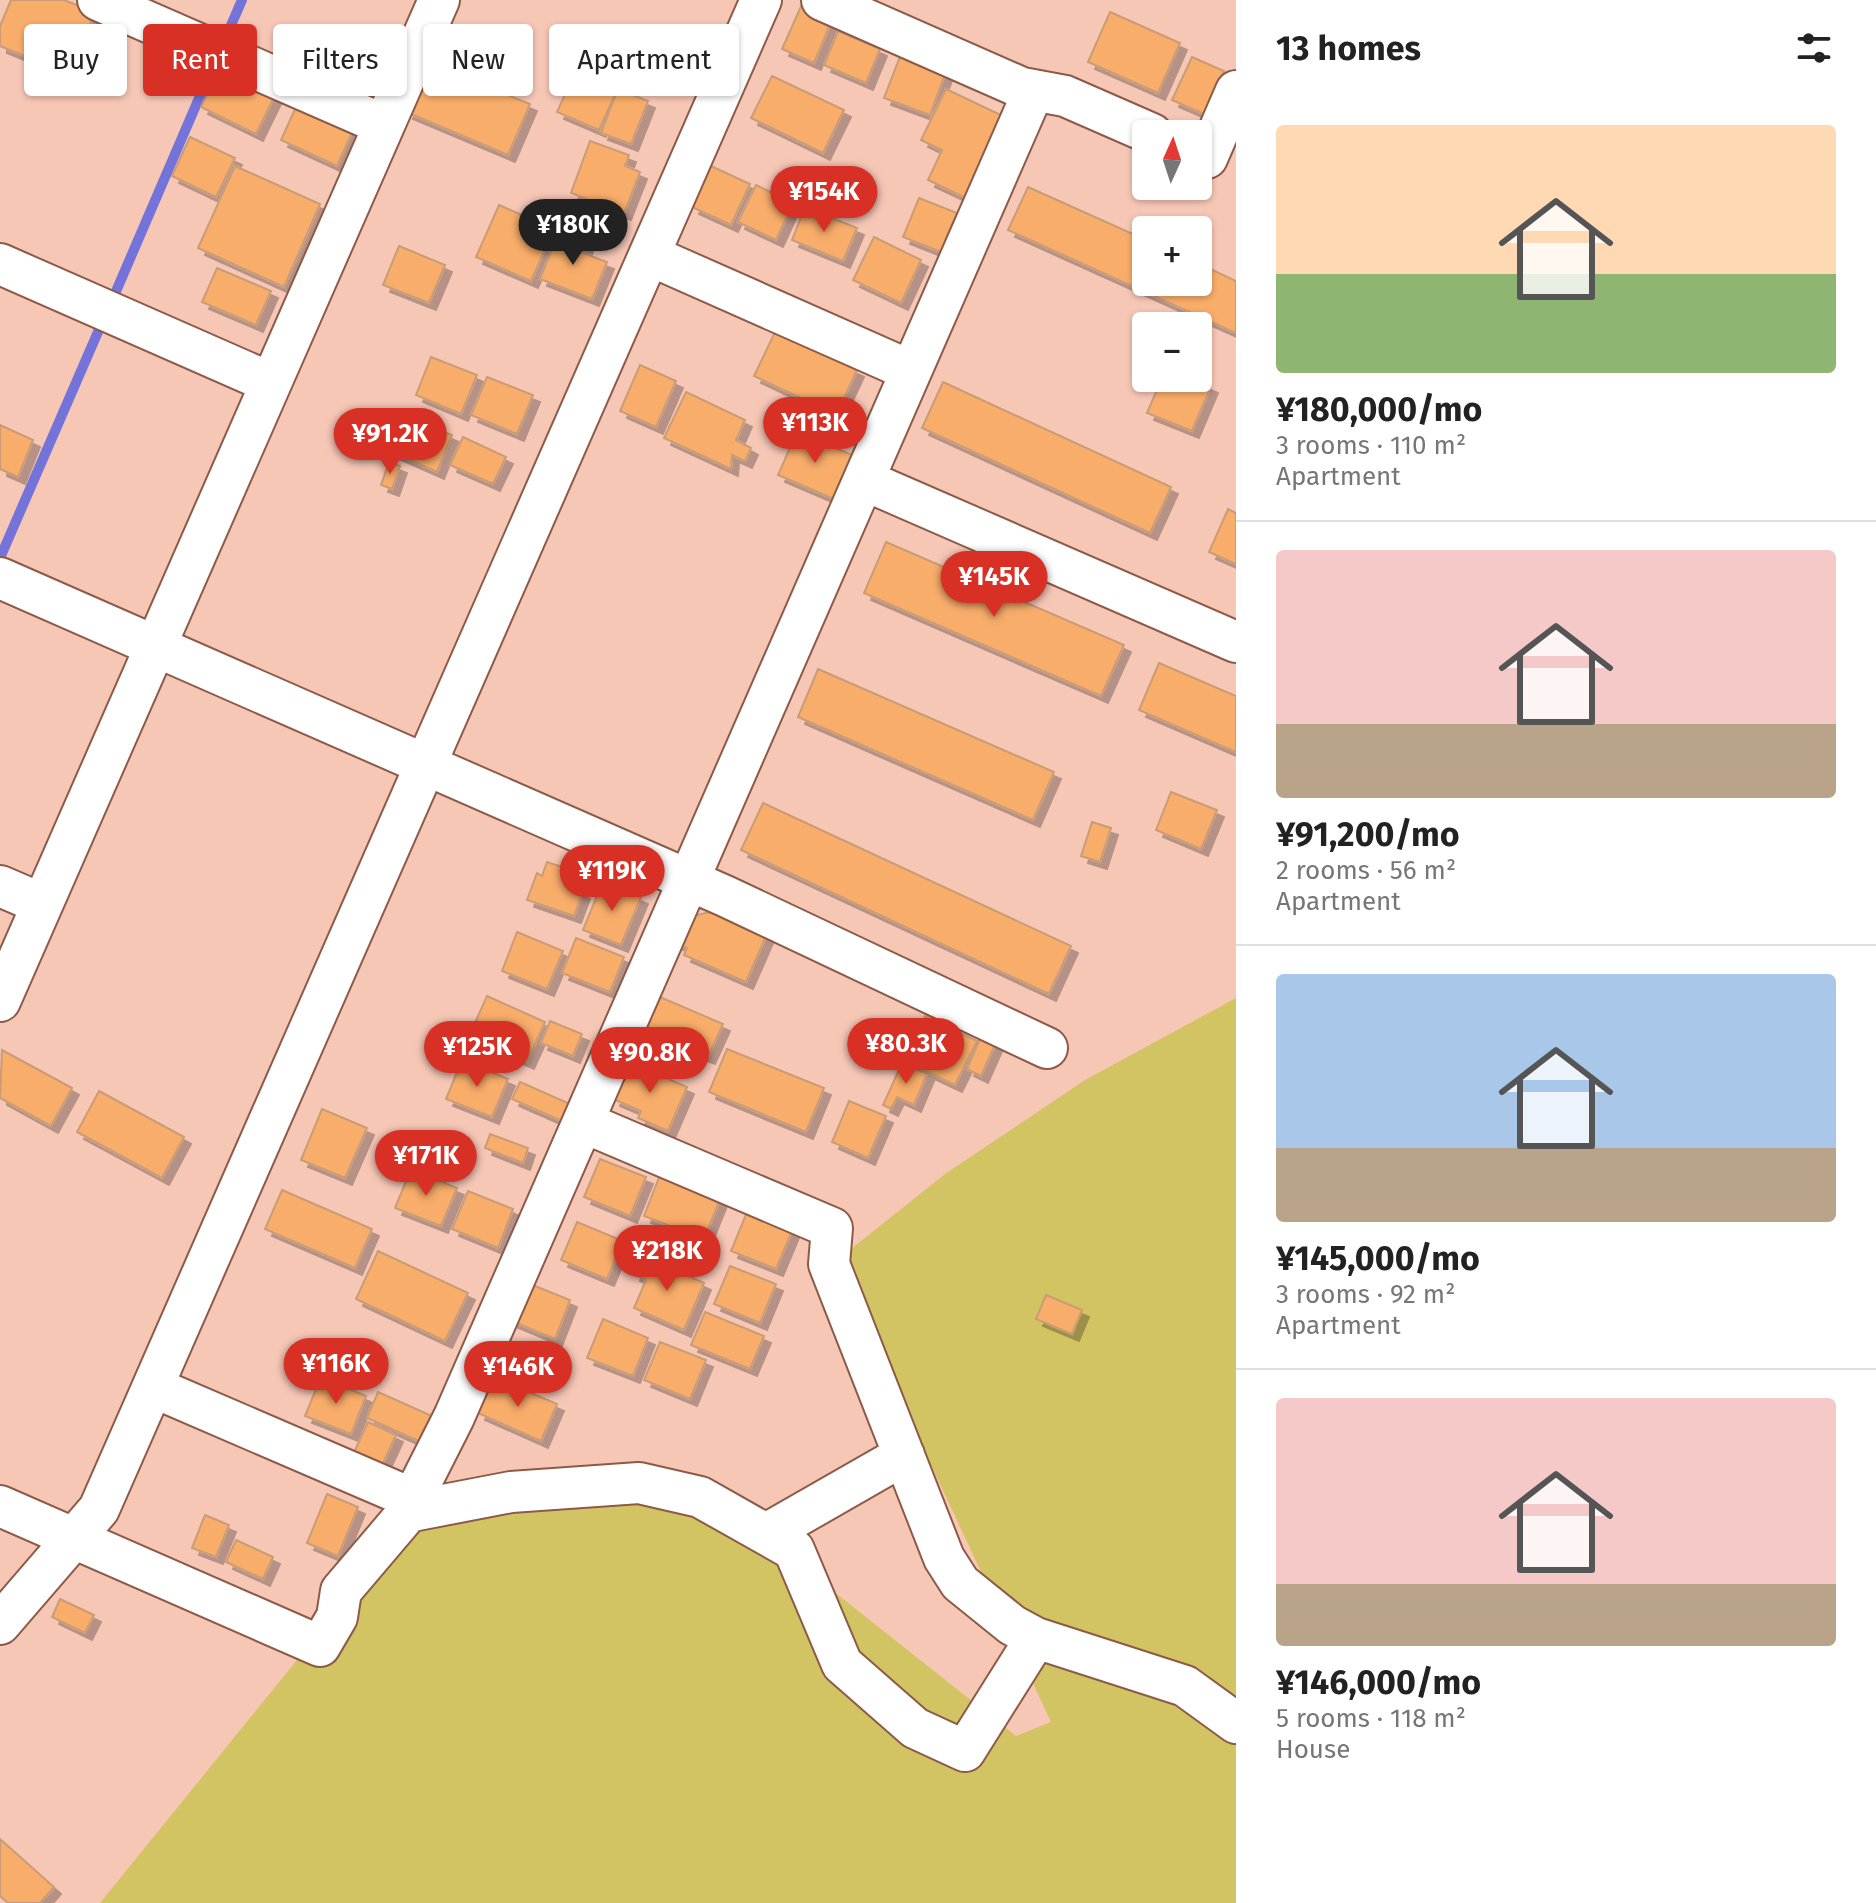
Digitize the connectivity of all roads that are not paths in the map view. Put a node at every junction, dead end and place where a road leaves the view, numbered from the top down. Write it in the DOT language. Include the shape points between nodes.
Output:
graph roads {
  1 [pos="98,0"];
  2 [pos="439,0"];
  3 [pos="761,0"];
  4 [pos="822,0"];
  5 [pos="1028,89"];
  6 [pos="1236,91"];
  7 [pos="384,125"];
  8 [pos="1132,125"];
  9 [pos="1214,160"];
  10 [pos="649,255"];
  11 [pos="0,264"];
  12 [pos="911,371"];
  13 [pos="271,383"];
  14 [pos="864,480"];
  15 [pos="0,578"];
  16 [pos="1236,642"];
  17 [pos="156,646"];
  18 [pos="426,765"];
  19 [pos="688,880"];
  20 [pos="0,886"];
  21 [pos="42,904"];
  22 [pos="0,1001"];
  23 [pos="1047,1048"];
  24 [pos="583,1122"];
  25 [pos="153,1387"];
  26 [pos="904,1455"];
  27 [pos="0,1506"];
  28 [pos="410,1506"];
  29 [pos="766,1534"];
  30 [pos="76,1539"];
  31 [pos="0,1624"];
  32 [pos="1036,1638"];
  33 [pos="1236,1723"];
  1 -- 7 [label="street"];
  2 -- 7 [label="street"];
  3 -- 10 [label="street"];
  4 -- 5 [label="street"];
  5 -- 8 [label="street" via="1065,96"];
  5 -- 12 [label="street"];
  6 -- 9 [label="street"];
  7 -- 13 [label="street"];
  10 -- 12 [label="street"];
  10 -- 18 [label="street"];
  11 -- 13 [label="street"];
  12 -- 14 [label="street"];
  13 -- 17 [label="street"];
  14 -- 16 [label="street"];
  14 -- 19 [label="street"];
  15 -- 17 [label="street"];
  17 -- 18 [label="street"];
  17 -- 21 [label="street"];
  18 -- 19 [label="street"];
  18 -- 25 [label="street"];
  19 -- 23 [label="street"];
  19 -- 24 [label="street"];
  20 -- 21 [label="street"];
  21 -- 22 [label="street"];
  24 -- 26 [label="street" via="832,1228 829,1264"];
  24 -- 28 [label="street"];
  25 -- 28 [label="street"];
  25 -- 30 [label="street" via="99,1509"];
  26 -- 29 [label="street"];
  26 -- 32 [label="street" via="944,1558 960,1583"];
  27 -- 30 [label="street"];
  28 -- 29 [label="street" via="639,1483 700,1497"];
  28 -- 30 [label="street" via="341,1591 337,1617 320,1646"];
  29 -- 32 [label="street" via="794,1550 842,1664 915,1728 965,1751"];
  30 -- 31 [label="street"];
  32 -- 33 [label="street" via="1185,1686"];
}
